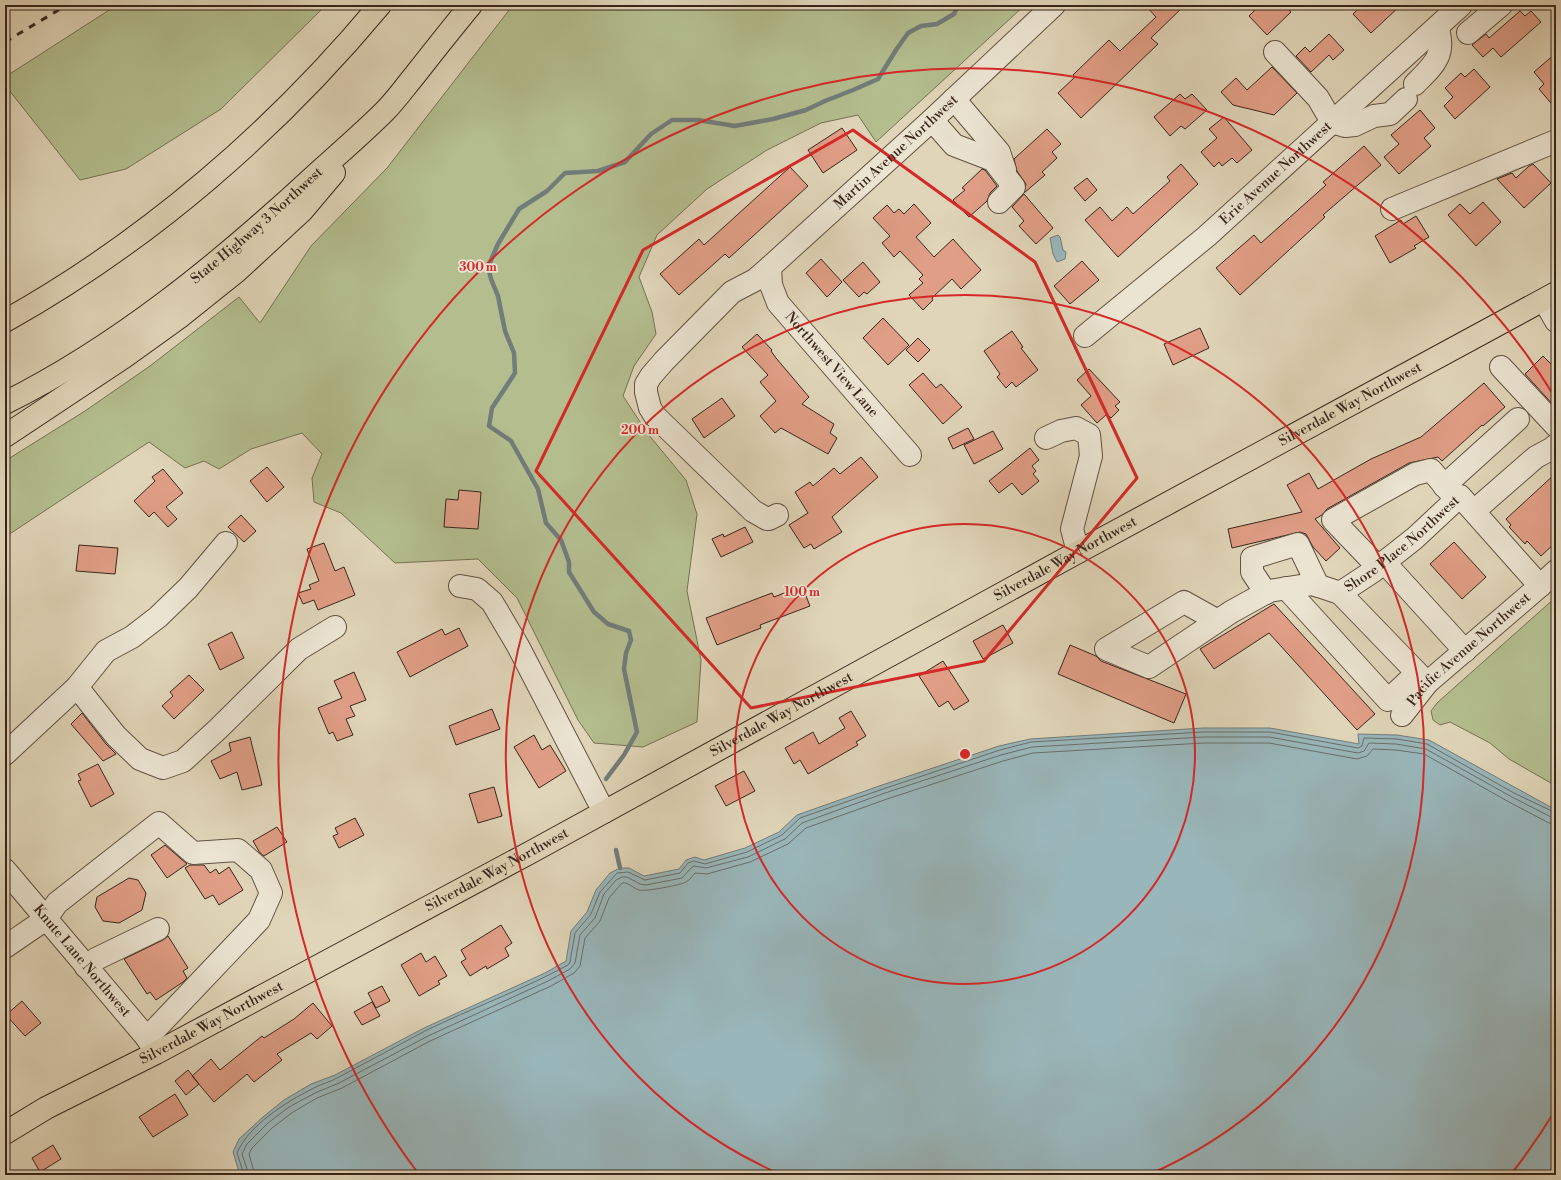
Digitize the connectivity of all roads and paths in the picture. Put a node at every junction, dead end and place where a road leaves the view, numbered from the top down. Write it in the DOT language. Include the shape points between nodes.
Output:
graph roads {
  1 [pos="380,5"];
  2 [pos="471,5"];
  3 [pos="1054,5"];
  4 [pos="1462,5"];
  5 [pos="1501,5"];
  6 [pos="1437,27"];
  7 [pos="1468,33"];
  8 [pos="1275,52"];
  9 [pos="954,98"];
  10 [pos="386,110"];
  11 [pos="932,120"];
  12 [pos="1332,122"];
  13 [pos="1556,141"];
  14 [pos="1006,177"];
  15 [pos="999,202"];
  16 [pos="1392,209"];
  17 [pos="770,267"];
  18 [pos="1550,296"];
  19 [pos="40,302"];
  20 [pos="5,314"];
  21 [pos="5,321"];
  22 [pos="1556,321"];
  23 [pos="1086,336"];
  24 [pos="1501,368"];
  25 [pos="5,403"];
  26 [pos="1518,419"];
  27 [pos="1556,426"];
  28 [pos="5,436"];
  29 [pos="1046,438"];
  30 [pos="1556,445"];
  31 [pos="910,455"];
  32 [pos="1450,492"];
  33 [pos="1474,511"];
  34 [pos="777,515"];
  35 [pos="226,543"];
  36 [pos="1078,552"];
  37 [pos="1381,564"];
  38 [pos="1556,571"];
  39 [pos="460,586"];
  40 [pos="1318,586"];
  41 [pos="1540,586"];
  42 [pos="1276,590"];
  43 [pos="1340,593"];
  44 [pos="1224,616"];
  45 [pos="335,627"];
  46 [pos="1465,651"];
  47 [pos="1422,678"];
  48 [pos="77,687"];
  49 [pos="1402,715"];
  50 [pos="5,754"];
  51 [pos="604,812"];
  52 [pos="5,870"];
  53 [pos="46,919"];
  54 [pos="158,929"];
  55 [pos="5,947"];
  56 [pos="86,967"];
  57 [pos="151,1046"];
  58 [pos="5,1133"];
  1 -- 19 [label="main road" via="287,107 209,179 133,238"];
  2 -- 10 [label="main road, State Highway 3 Northwest"];
  3 -- 9 [label="street, Martin Avenue Northwest"];
  4 -- 6 [label="street, Erie Avenue Northwest"];
  5 -- 7 [label="street"];
  6 -- 12 [label="street, Erie Avenue Northwest"];
  6 -- 12 [label="street" via="1440,50 1435,64 1390,114 1374,116 1355,125 1346,126"];
  8 -- 12 [label="street" via="1318,98"];
  9 -- 11 [label="street, Martin Avenue Northwest"];
  9 -- 14 [label="street" via="999,152"];
  10 -- 25 [label="main road, State Highway 3 Northwest" via="271,216 188,285 81,360"];
  10 -- 28 [label="main road" via="302,211 236,272 124,357"];
  11 -- 14 [label="street" via="954,145 993,160"];
  11 -- 17 [label="street, Martin Avenue Northwest"];
  12 -- 23 [label="street, Erie Avenue Northwest" via="1207,236"];
  13 -- 16 [label="street"];
  14 -- 15 [label="street" via="1014,187"];
  17 -- 31 [label="street, Northwest View Lane" via="771,285 778,303"];
  17 -- 34 [label="street, Martin Avenue Northwest" via="755,280 732,292 664,361 646,384 647,401 655,416 754,511 767,519"];
  18 -- 22 [label="street"];
  18 -- 36 [label="main road, Silverdale Way Northwest"];
  19 -- 20 [label="main road"];
  19 -- 21 [label="main road"];
  24 -- 27 [label="street"];
  26 -- 32 [label="street"];
  29 -- 36 [label="street" via="1076,428 1089,435 1091,456 1072,529"];
  30 -- 33 [label="street" via="1536,457"];
  32 -- 33 [label="street, Shore Place Northwest" via="1460,496"];
  32 -- 37 [label="street, Shore Place Northwest" via="1415,538"];
  32 -- 37 [label="street" via="1431,470 1415,474 1333,520"];
  33 -- 41 [label="street, Shore Place Northwest"];
  35 -- 48 [label="street" via="188,588 158,617 132,637 106,652"];
  36 -- 51 [label="main road, Silverdale Way Northwest"];
  37 -- 43 [label="street, Shore Place Northwest"];
  37 -- 46 [label="street"];
  38 -- 41 [label="street, Pacific Avenue Northwest"];
  39 -- 51 [label="street" via="477,589 492,602 518,646"];
  40 -- 42 [label="street, Shore Place Northwest" via="1313,584"];
  40 -- 42 [label="street" via="1298,544 1252,558 1252,572"];
  40 -- 43 [label="street, Shore Place Northwest"];
  41 -- 46 [label="street, Pacific Avenue Northwest"];
  42 -- 44 [label="street, Shore Place Northwest"];
  42 -- 47 [label="street" via="1388,700"];
  43 -- 47 [label="street"];
  45 -- 48 [label="street" via="299,649 183,761 163,768 140,759 116,736"];
  46 -- 47 [label="street, Pacific Avenue Northwest"];
  47 -- 49 [label="street, Pacific Avenue Northwest"];
  48 -- 50 [label="street"];
  51 -- 57 [label="main road, Silverdale Way Northwest"];
  52 -- 53 [label="street, Knute Lane Northwest"];
  53 -- 55 [label="street"];
  53 -- 56 [label="street, Knute Lane Northwest"];
  53 -- 57 [label="street" via="57,903 159,823 193,853 238,850 260,870 272,893 259,920"];
  54 -- 56 [label="street" via="96,959"];
  56 -- 57 [label="street, Knute Lane Northwest"];
  57 -- 58 [label="main road, Silverdale Way Northwest"];
}
